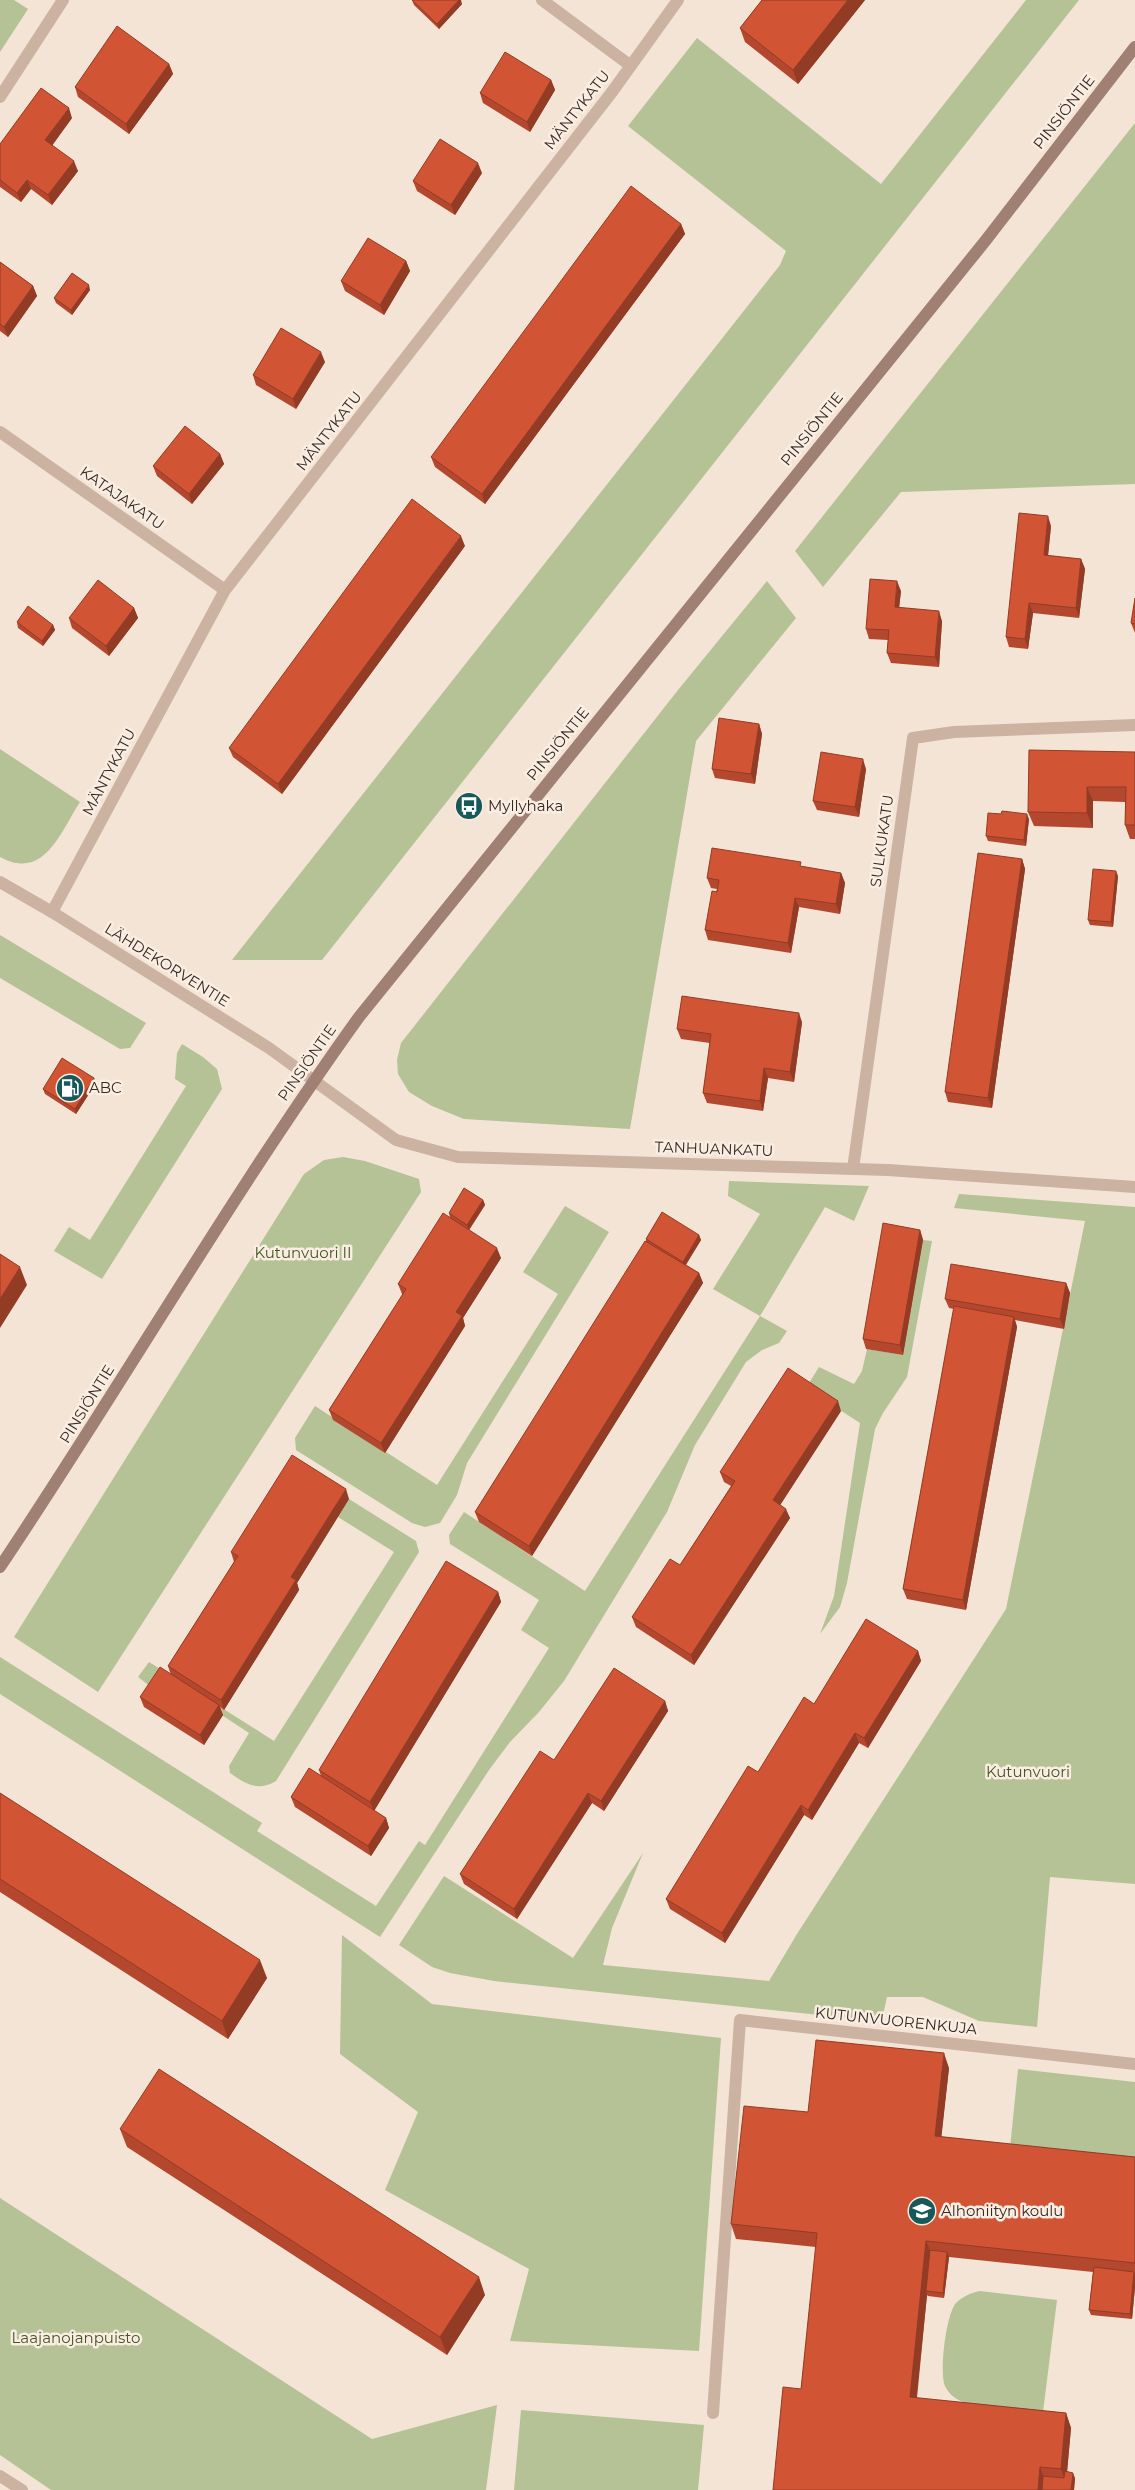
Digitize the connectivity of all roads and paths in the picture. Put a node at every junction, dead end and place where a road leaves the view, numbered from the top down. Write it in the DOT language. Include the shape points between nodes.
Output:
graph roads {
  1 [pos="64,0"];
  2 [pos="542,0"];
  3 [pos="678,0"];
  4 [pos="1135,47"];
  5 [pos="631,66"];
  6 [pos="0,97"];
  7 [pos="0,432"];
  8 [pos="226,590"];
  9 [pos="1135,725"];
  10 [pos="0,882"];
  11 [pos="52,912"];
  12 [pos="313,1080"];
  13 [pos="853,1169"];
  14 [pos="1135,1187"];
  15 [pos="0,1567"];
  16 [pos="1135,2064"];
  17 [pos="713,2413"];
  18 [pos="0,2476"];
  19 [pos="22,2490"];
  1 -- 6 [label="street"];
  2 -- 5 [label="street"];
  3 -- 5 [label="street, MÄNTYKATU"];
  4 -- 12 [label="main road, PINSIÖNTIE" via="986,240 358,1017"];
  5 -- 8 [label="street, MÄNTYKATU"];
  7 -- 8 [label="street, KATAJAKATU"];
  8 -- 11 [label="street, MÄNTYKATU"];
  9 -- 13 [label="street, SULKUKATU" via="954,732 913,738"];
  10 -- 11 [label="street, LÄHDEKORVENTIE"];
  11 -- 12 [label="street, LÄHDEKORVENTIE" via="269,1048"];
  12 -- 13 [label="street, TANHUANKATU" via="396,1140 458,1157"];
  12 -- 15 [label="main road, PINSIÖNTIE"];
  13 -- 14 [label="street, TANHUANKATU"];
  16 -- 17 [label="street, KUTUNVUORENKUJA" via="740,2020"];
  18 -- 19 [label="street"];
}
